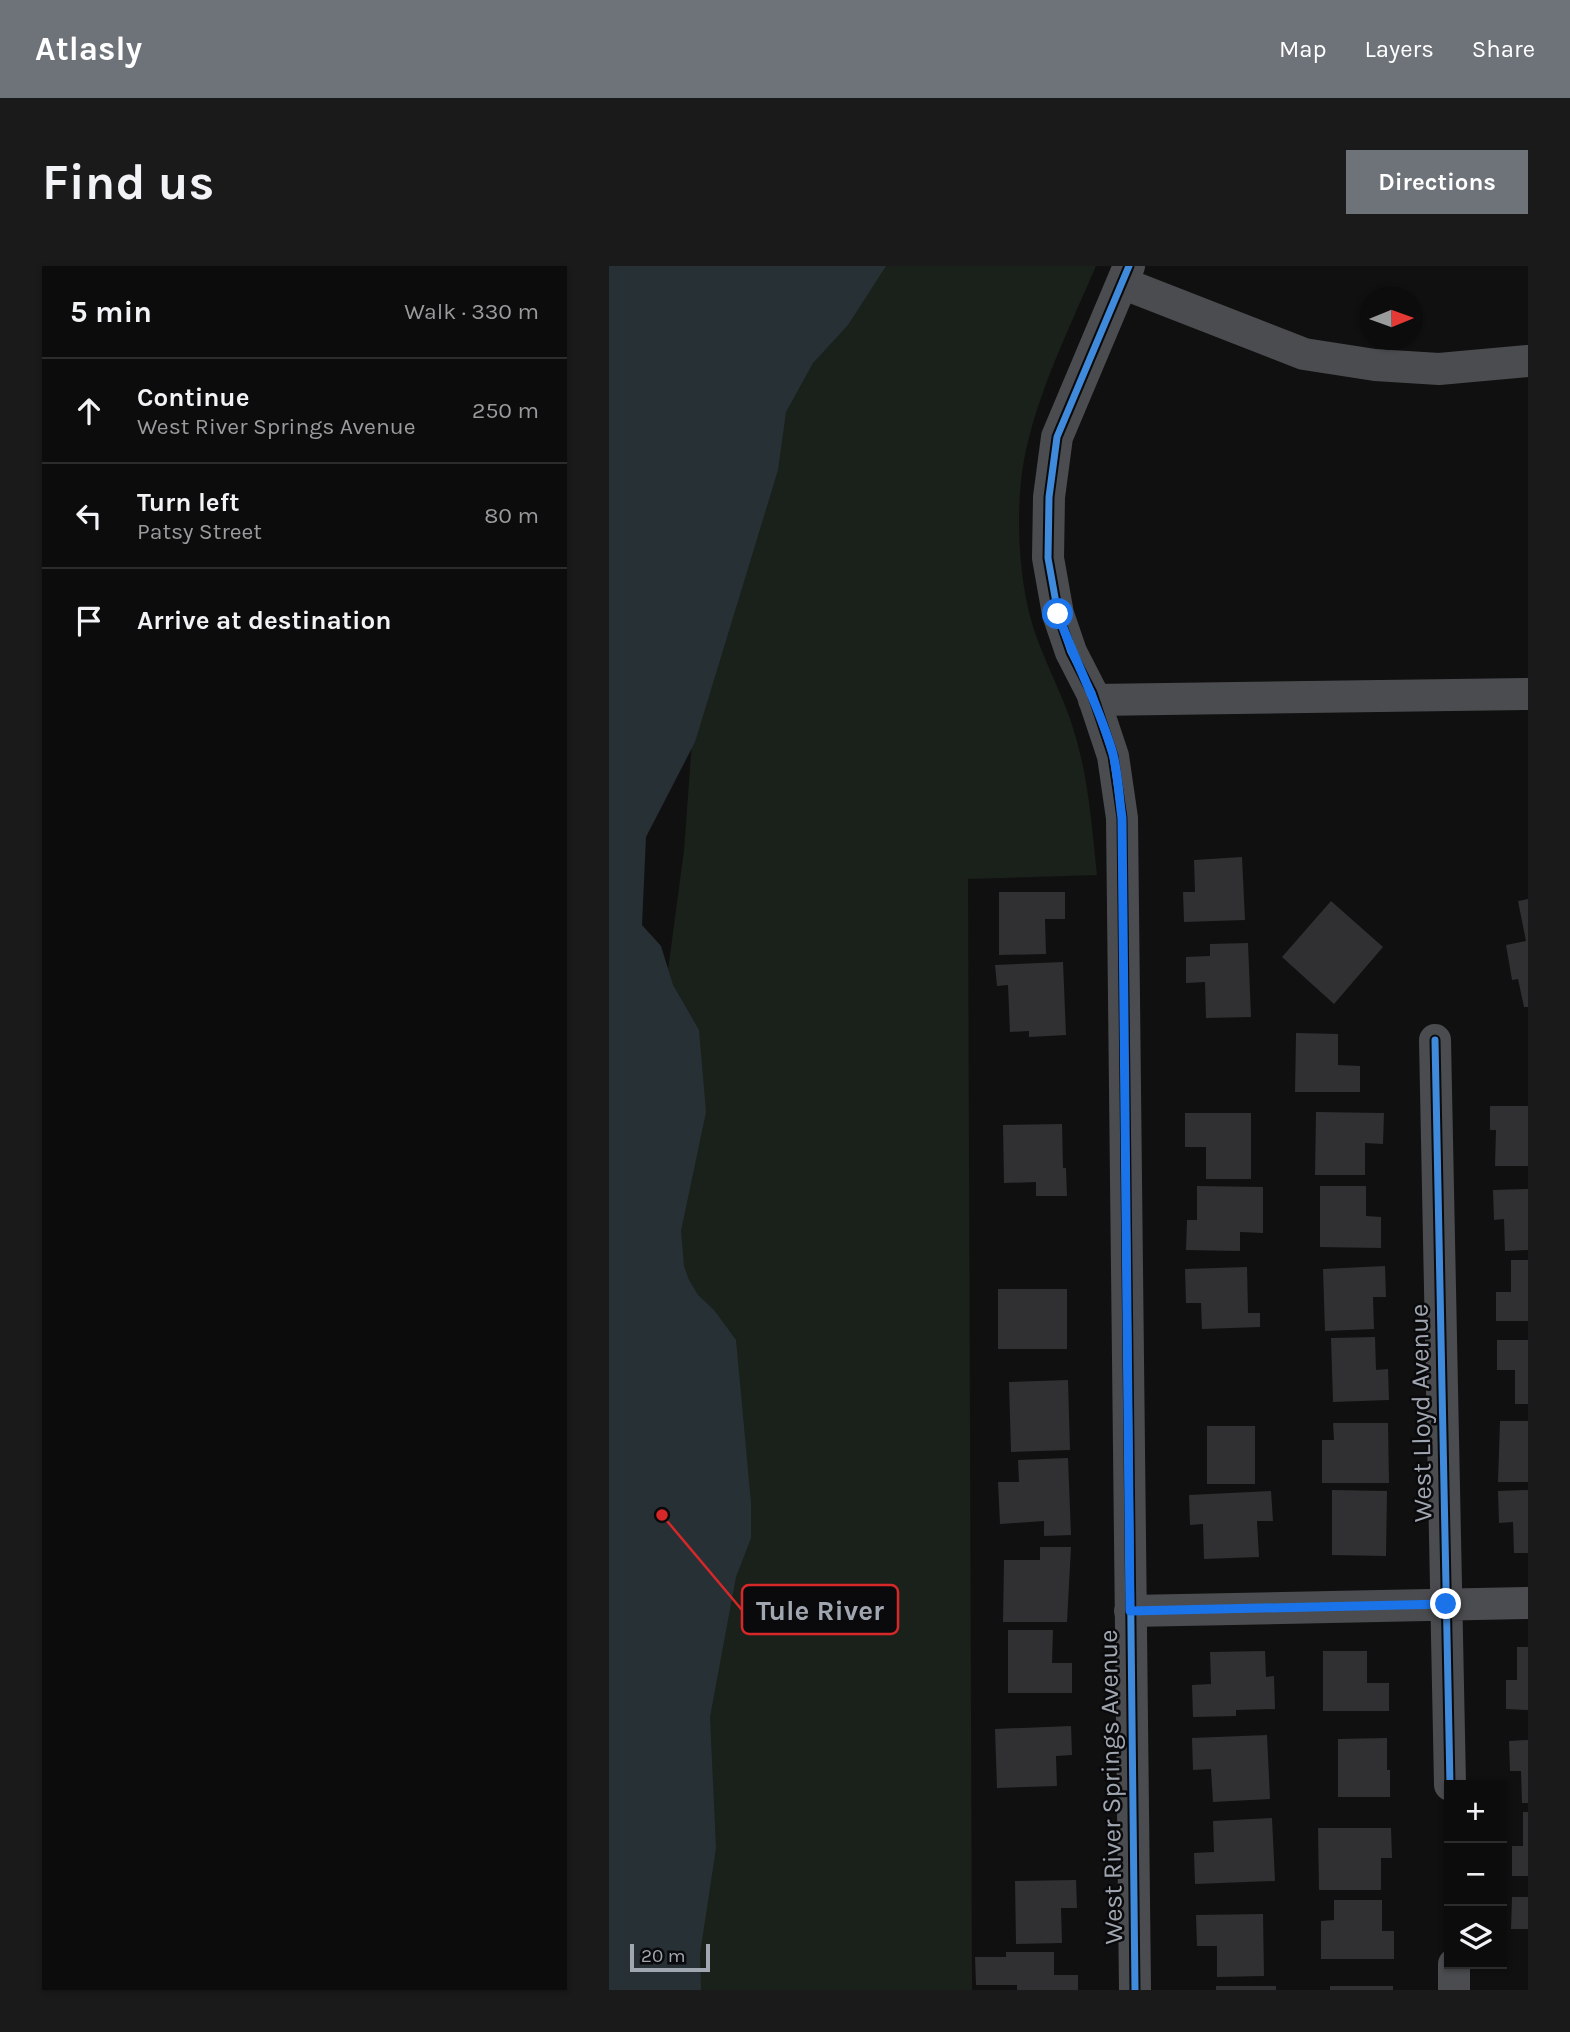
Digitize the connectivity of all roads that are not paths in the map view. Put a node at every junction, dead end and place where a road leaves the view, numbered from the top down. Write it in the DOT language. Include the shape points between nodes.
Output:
graph roads {
  1 [pos="1125,275"];
  2 [pos="1528,361"];
  3 [pos="1528,694"];
  4 [pos="1094,700"];
  5 [pos="1435,1040"];
  6 [pos="1528,1603"];
  7 [pos="1446,1604"];
  8 [pos="1130,1611"];
  9 [pos="1450,1780"];
  10 [pos="1454,1969"];
  11 [pos="1136,1990"];
  12 [pos="1454,1990"];
  1 -- 2 [label="street" via="1304,354 1439,369"];
  1 -- 4 [label="street, West River Springs Avenue" via="1057,437 1049,496 1048,558 1058,614"];
  3 -- 4 [label="street"];
  4 -- 8 [label="street, West River Springs Avenue" via="1113,756 1122,818"];
  5 -- 7 [label="street, West Lloyd Avenue"];
  6 -- 7 [label="street"];
  7 -- 8 [label="street"];
  7 -- 9 [label="street, West Lloyd Avenue"];
  8 -- 11 [label="street, West River Springs Avenue"];
  10 -- 12 [label="street"];
}
